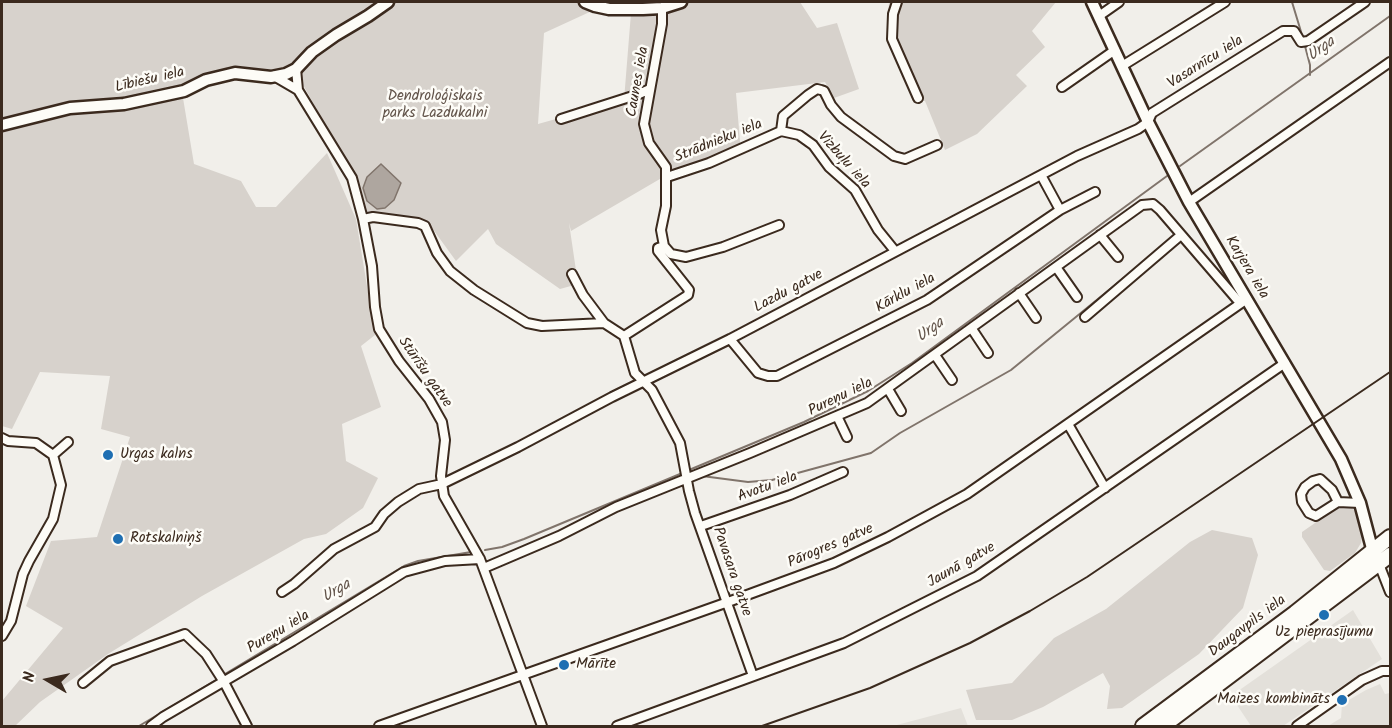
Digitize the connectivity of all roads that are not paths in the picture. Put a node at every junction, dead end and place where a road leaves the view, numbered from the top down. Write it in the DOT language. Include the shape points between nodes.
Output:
graph roads {
  1 [pos="387,2"];
  2 [pos="585,2"];
  3 [pos="681,2"];
  4 [pos="897,2"];
  5 [pos="1092,2"];
  6 [pos="1119,2"];
  7 [pos="1225,2"];
  8 [pos="1365,2"];
  9 [pos="662,8"];
  10 [pos="1099,16"];
  11 [pos="1115,50"];
  12 [pos="1390,62"];
  13 [pos="1122,66"];
  14 [pos="296,69"];
  15 [pos="274,76"];
  16 [pos="1062,87"];
  17 [pos="650,89"];
  18 [pos="298,90"];
  19 [pos="918,98"];
  20 [pos="561,119"];
  21 [pos="1148,122"];
  22 [pos="2,124"];
  23 [pos="781,131"];
  24 [pos="937,145"];
  25 [pos="1041,175"];
  26 [pos="667,177"];
  27 [pos="1095,192"];
  28 [pos="1189,202"];
  29 [pos="1060,210"];
  30 [pos="363,219"];
  31 [pos="779,225"];
  32 [pos="1100,235"];
  33 [pos="1181,235"];
  34 [pos="664,246"];
  35 [pos="895,251"];
  36 [pos="1118,257"];
  37 [pos="1056,267"];
  38 [pos="572,274"];
  39 [pos="1019,294"];
  40 [pos="1077,297"];
  41 [pos="1243,301"];
  42 [pos="1085,317"];
  43 [pos="1036,318"];
  44 [pos="604,323"];
  45 [pos="972,329"];
  46 [pos="624,336"];
  47 [pos="730,339"];
  48 [pos="988,352"];
  49 [pos="935,355"];
  50 [pos="1285,363"];
  51 [pos="952,380"];
  52 [pos="643,382"];
  53 [pos="888,389"];
  54 [pos="901,411"];
  55 [pos="837,416"];
  56 [pos="1068,424"];
  57 [pos="847,437"];
  58 [pos="2,438"];
  59 [pos="68,442"];
  60 [pos="53,455"];
  61 [pos="843,472"];
  62 [pos="686,477"];
  63 [pos="442,484"];
  64 [pos="1105,488"];
  65 [pos="1338,502"];
  66 [pos="1360,503"];
  67 [pos="700,526"];
  68 [pos="1390,537"];
  69 [pos="1371,551"];
  70 [pos="1390,555"];
  71 [pos="480,559"];
  72 [pos="1378,564"];
  73 [pos="484,568"];
  74 [pos="282,592"];
  75 [pos="1390,592"];
  76 [pos="728,602"];
  77 [pos="2,636"];
  78 [pos="1390,671"];
  79 [pos="524,675"];
  80 [pos="753,676"];
  81 [pos="83,682"];
  82 [pos="224,682"];
  83 [pos="151,726"];
  84 [pos="247,726"];
  85 [pos="379,726"];
  86 [pos="542,726"];
  87 [pos="617,726"];
  88 [pos="1143,726"];
  89 [pos="1163,726"];
  90 [pos="1297,726"];
  1 -- 14 [label="street, Lībiešu iela" via="306,57"];
  2 -- 9 [label="street" via="609,9"];
  3 -- 9 [label="street"];
  4 -- 19 [label="street" via="892,39"];
  5 -- 10 [label="street, Karjera iela"];
  6 -- 10 [label="street"];
  7 -- 13 [label="street"];
  8 -- 21 [label="street, Vasarnīcu iela" via="1308,41 1301,42 1293,31 1283,31 1152,113"];
  9 -- 17 [label="street, Caunes iela"];
  10 -- 11 [label="street, Karjera iela"];
  11 -- 13 [label="street, Karjera iela"];
  11 -- 16 [label="street"];
  12 -- 28 [label="street"];
  13 -- 21 [label="street, Karjera iela"];
  14 -- 15 [label="street, Lībiešu iela"];
  14 -- 18 [label="street, Stūrīšu gatve"];
  15 -- 18 [label="street"];
  15 -- 22 [label="street, Lībiešu iela" via="235,73 206,80 184,91 124,104 70,108"];
  17 -- 20 [label="street"];
  17 -- 26 [label="street, Caunes iela" via="644,124 649,143 666,167"];
  18 -- 30 [label="street, Stūrīšu gatve" via="348,168"];
  21 -- 25 [label="street, Lazdu gatve"];
  21 -- 28 [label="street, Karjera iela"];
  23 -- 24 [label="street" via="783,116 817,89 824,92 841,117 894,156 904,159"];
  23 -- 26 [label="street, Strādnieku iela"];
  23 -- 35 [label="street, Vizbuļu iela" via="799,135 813,144 829,167 855,190 878,231"];
  25 -- 29 [label="street"];
  25 -- 35 [label="street, Lazdu gatve"];
  26 -- 34 [label="street, Caunes iela" via="661,230"];
  27 -- 29 [label="street, Kārklu iela"];
  28 -- 41 [label="street, Karjera iela"];
  29 -- 47 [label="street, Kārklu iela" via="927,300 777,376 758,373"];
  30 -- 44 [label="street" via="373,217 425,226 450,271 527,323"];
  30 -- 63 [label="street, Stūrīšu gatve" via="379,329 429,399 444,430"];
  31 -- 34 [label="street" via="686,257 671,254"];
  32 -- 33 [label="street, Pureņu iela" via="1147,204 1156,206"];
  32 -- 36 [label="street"];
  32 -- 37 [label="street, Pureņu iela"];
  33 -- 41 [label="street"];
  33 -- 42 [label="street"];
  34 -- 46 [label="street, Caunes iela" via="658,251 689,290 688,295"];
  35 -- 47 [label="street, Lazdu gatve"];
  37 -- 39 [label="street, Pureņu iela"];
  37 -- 40 [label="street"];
  38 -- 44 [label="street"];
  39 -- 43 [label="street"];
  39 -- 45 [label="street, Pureņu iela"];
  41 -- 50 [label="street, Karjera iela"];
  41 -- 56 [label="street, Pārogres gatve"];
  44 -- 46 [label="street"];
  45 -- 48 [label="street"];
  45 -- 49 [label="street, Pureņu iela"];
  46 -- 52 [label="street" via="635,373"];
  47 -- 52 [label="street, Lazdu gatve"];
  49 -- 51 [label="street"];
  49 -- 53 [label="street, Pureņu iela"];
  50 -- 64 [label="street, Jaunā gatve"];
  50 -- 66 [label="street, Karjera iela" via="1341,459"];
  52 -- 62 [label="street, Pavasara gatve" via="652,390 680,443"];
  52 -- 63 [label="street, Lazdu gatve"];
  53 -- 54 [label="street"];
  53 -- 55 [label="street, Pureņu iela"];
  55 -- 57 [label="street"];
  55 -- 62 [label="street, Pureņu iela"];
  56 -- 64 [label="street"];
  56 -- 76 [label="street, Pārogres gatve" via="931,515 834,562"];
  58 -- 60 [label="street" via="36,443"];
  59 -- 60 [label="street"];
  60 -- 77 [label="street" via="61,485 58,502 50,526 28,561 11,621"];
  61 -- 67 [label="street, Avotu iela"];
  62 -- 67 [label="street, Pavasara gatve"];
  62 -- 73 [label="street, Pureņu iela"];
  63 -- 71 [label="street, Stūrīšu gatve" via="444,496"];
  63 -- 74 [label="street, Lazdu gatve" via="419,489 398,502 375,527 334,549"];
  64 -- 80 [label="street, Jaunā gatve" via="977,576 844,643"];
  65 -- 65 [label="street" via="1320,479 1301,494 1309,513 1316,516"];
  65 -- 66 [label="street"];
  66 -- 69 [label="street, Karjera iela"];
  67 -- 76 [label="street, Pavasara gatve"];
  68 -- 69 [label="highway, Daugavpils iela"];
  69 -- 72 [label="street, Karjera iela"];
  69 -- 88 [label="highway, Daugavpils iela"];
  70 -- 72 [label="highway, Daugavpils iela"];
  71 -- 73 [label="street, Stūrīšu gatve"];
  71 -- 82 [label="street, Pureņu iela" via="445,561 404,572"];
  72 -- 75 [label="street"];
  72 -- 89 [label="highway, Daugavpils iela"];
  73 -- 79 [label="street, Stūrīšu gatve"];
  76 -- 79 [label="street, Pārogres gatve"];
  76 -- 80 [label="street, Pavasara gatve"];
  78 -- 90 [label="street" via="1362,680"];
  79 -- 85 [label="street, Pārogres gatve"];
  79 -- 86 [label="street, Stūrīšu gatve"];
  80 -- 87 [label="street, Jaunā gatve"];
  81 -- 82 [label="street" via="110,661 185,634 206,654"];
  82 -- 83 [label="street, Pureņu iela"];
  82 -- 84 [label="street"];
}
